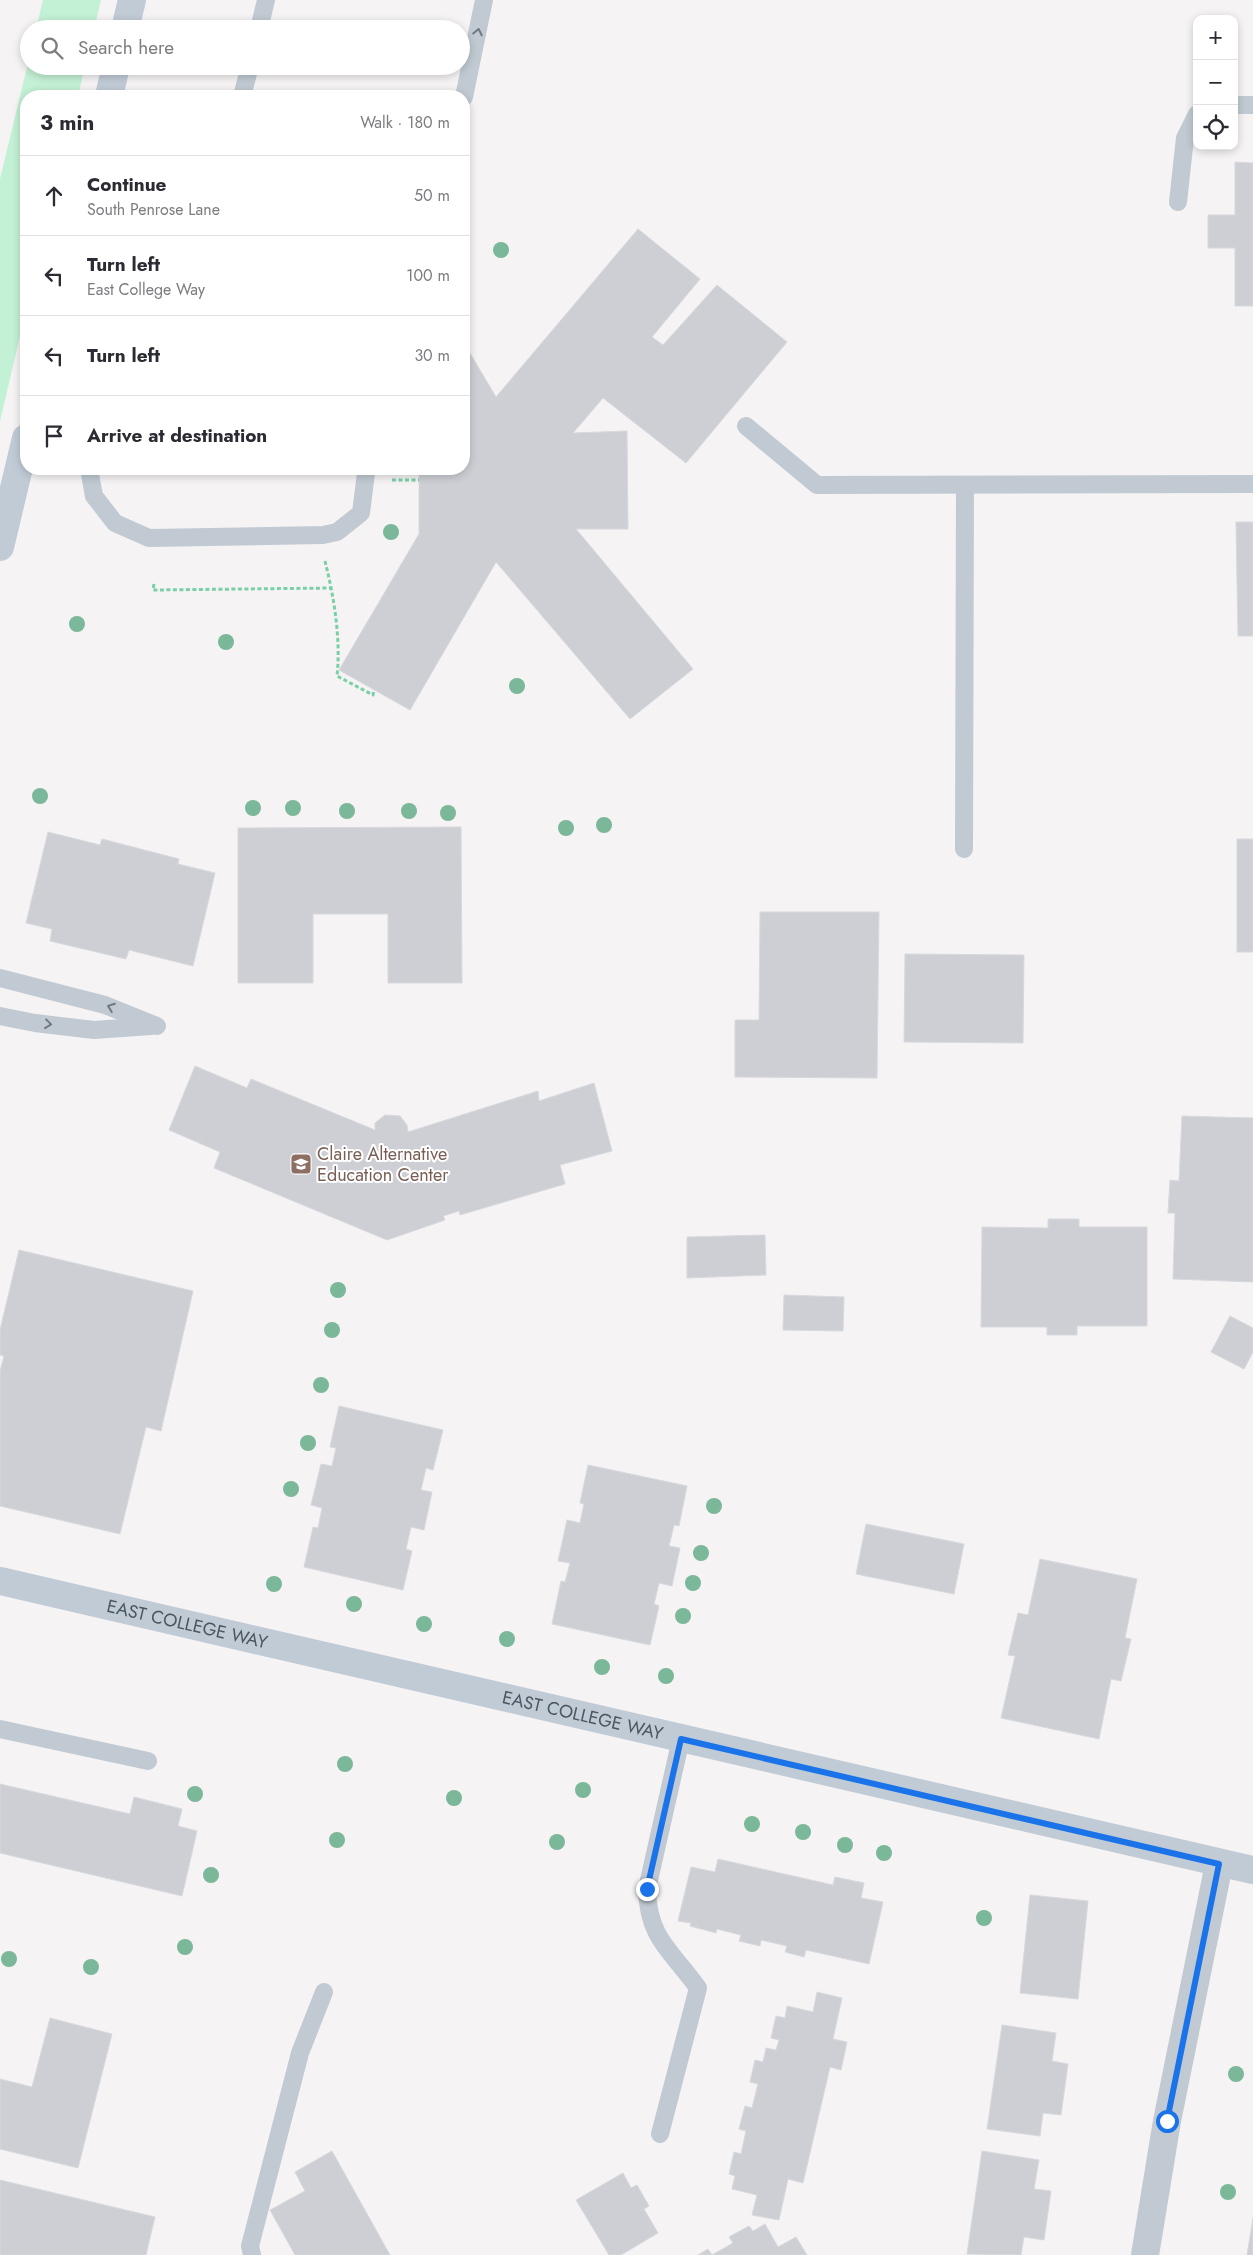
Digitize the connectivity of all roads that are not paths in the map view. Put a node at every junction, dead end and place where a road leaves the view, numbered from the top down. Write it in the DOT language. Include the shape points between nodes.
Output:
graph roads {
  1 [pos="132,0"];
  2 [pos="266,0"];
  3 [pos="484,0"];
  4 [pos="127,20"];
  5 [pos="261,20"];
  6 [pos="470,68"];
  7 [pos="114,75"];
  8 [pos="248,75"];
  9 [pos="469,75"];
  10 [pos="110,90"];
  11 [pos="244,90"];
  12 [pos="465,90"];
  13 [pos="1238,104"];
  14 [pos="1253,104"];
  15 [pos="1193,122"];
  16 [pos="1178,202"];
  17 [pos="746,426"];
  18 [pos="20,471"];
  19 [pos="88,475"];
  20 [pos="366,475"];
  21 [pos="1253,484"];
  22 [pos="965,485"];
  23 [pos="0,547"];
  24 [pos="964,849"];
  25 [pos="0,978"];
  26 [pos="0,1016"];
  27 [pos="0,1581"];
  28 [pos="0,1729"];
  29 [pos="681,1739"];
  30 [pos="148,1761"];
  31 [pos="1219,1864"];
  32 [pos="1253,1870"];
  33 [pos="324,1992"];
  34 [pos="660,2134"];
  35 [pos="252,2255"];
  36 [pos="1145,2255"];
  1 -- 4 [label="street"];
  2 -- 5 [label="lane"];
  6 -- 3 [label="lane, one-way"];
  7 -- 10 [label="street"];
  8 -- 11 [label="lane"];
  12 -- 9 [label="lane, one-way"];
  13 -- 14 [label="lane"];
  15 -- 16 [label="lane" via="1185,138"];
  17 -- 22 [label="lane" via="817,485"];
  18 -- 23 [label="street"];
  19 -- 20 [label="lane" via="94,496 115,523 149,538 323,535 338,532 361,513"];
  21 -- 22 [label="lane"];
  22 -- 24 [label="lane"];
  26 -- 25 [label="lane, one-way" via="94,1030 156,1026 105,1005"];
  27 -- 29 [label="street, EAST COLLEGE WAY"];
  28 -- 30 [label="lane"];
  29 -- 31 [label="street, EAST COLLEGE WAY"];
  29 -- 34 [label="lane" via="647,1889 647,1911 664,1946 698,1988"];
  31 -- 32 [label="street, EAST COLLEGE WAY"];
  31 -- 36 [label="street" via="1167,2121"];
  33 -- 35 [label="lane" via="300,2053 250,2246"];
}
